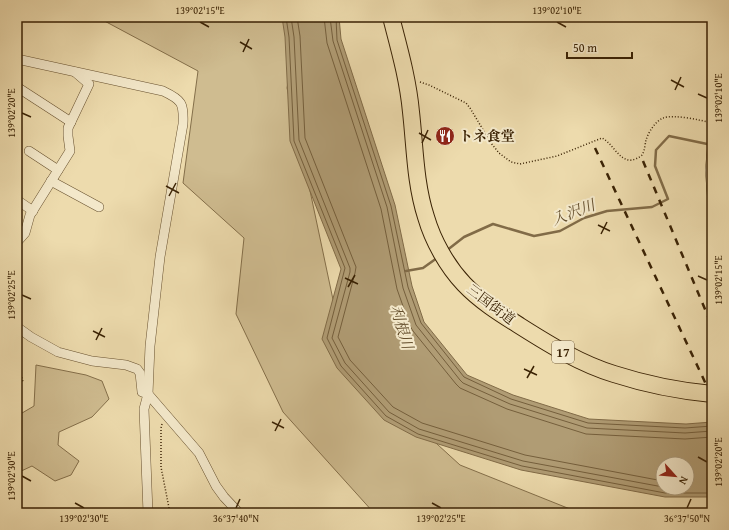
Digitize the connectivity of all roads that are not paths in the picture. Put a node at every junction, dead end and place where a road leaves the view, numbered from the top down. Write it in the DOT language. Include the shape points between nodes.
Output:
graph roads {
  1 [pos="391,17"];
  2 [pos="17,59"];
  3 [pos="74,71"];
  4 [pos="17,87"];
  5 [pos="71,122"];
  6 [pos="712,150"];
  7 [pos="29,151"];
  8 [pos="58,170"];
  9 [pos="51,181"];
  10 [pos="712,196"];
  11 [pos="17,200"];
  12 [pos="98,207"];
  13 [pos="33,211"];
  14 [pos="17,242"];
  15 [pos="17,327"];
  16 [pos="148,394"];
  17 [pos="712,394"];
  18 [pos="148,513"];
  19 [pos="239,513"];
  1 -- 17 [label="highway, 三国街道 / 17" via="406,77 414,154 425,216 440,250 463,283 506,317 590,365 614,374 671,388"];
  2 -- 3 [label="street"];
  3 -- 5 [label="street" via="89,84"];
  3 -- 16 [label="street" via="164,91 181,103 184,111 184,124 160,257 150,346"];
  4 -- 5 [label="street"];
  5 -- 8 [label="street" via="68,128 70,152"];
  6 -- 10 [label="street"];
  7 -- 8 [label="street"];
  8 -- 9 [label="street"];
  9 -- 12 [label="street"];
  9 -- 13 [label="street"];
  11 -- 13 [label="street"];
  13 -- 14 [label="street" via="25,233"];
  15 -- 16 [label="street" via="58,352 136,368 140,373 142,392"];
  16 -- 18 [label="street" via="144,410"];
  16 -- 19 [label="street" via="199,453 216,486"];
}
